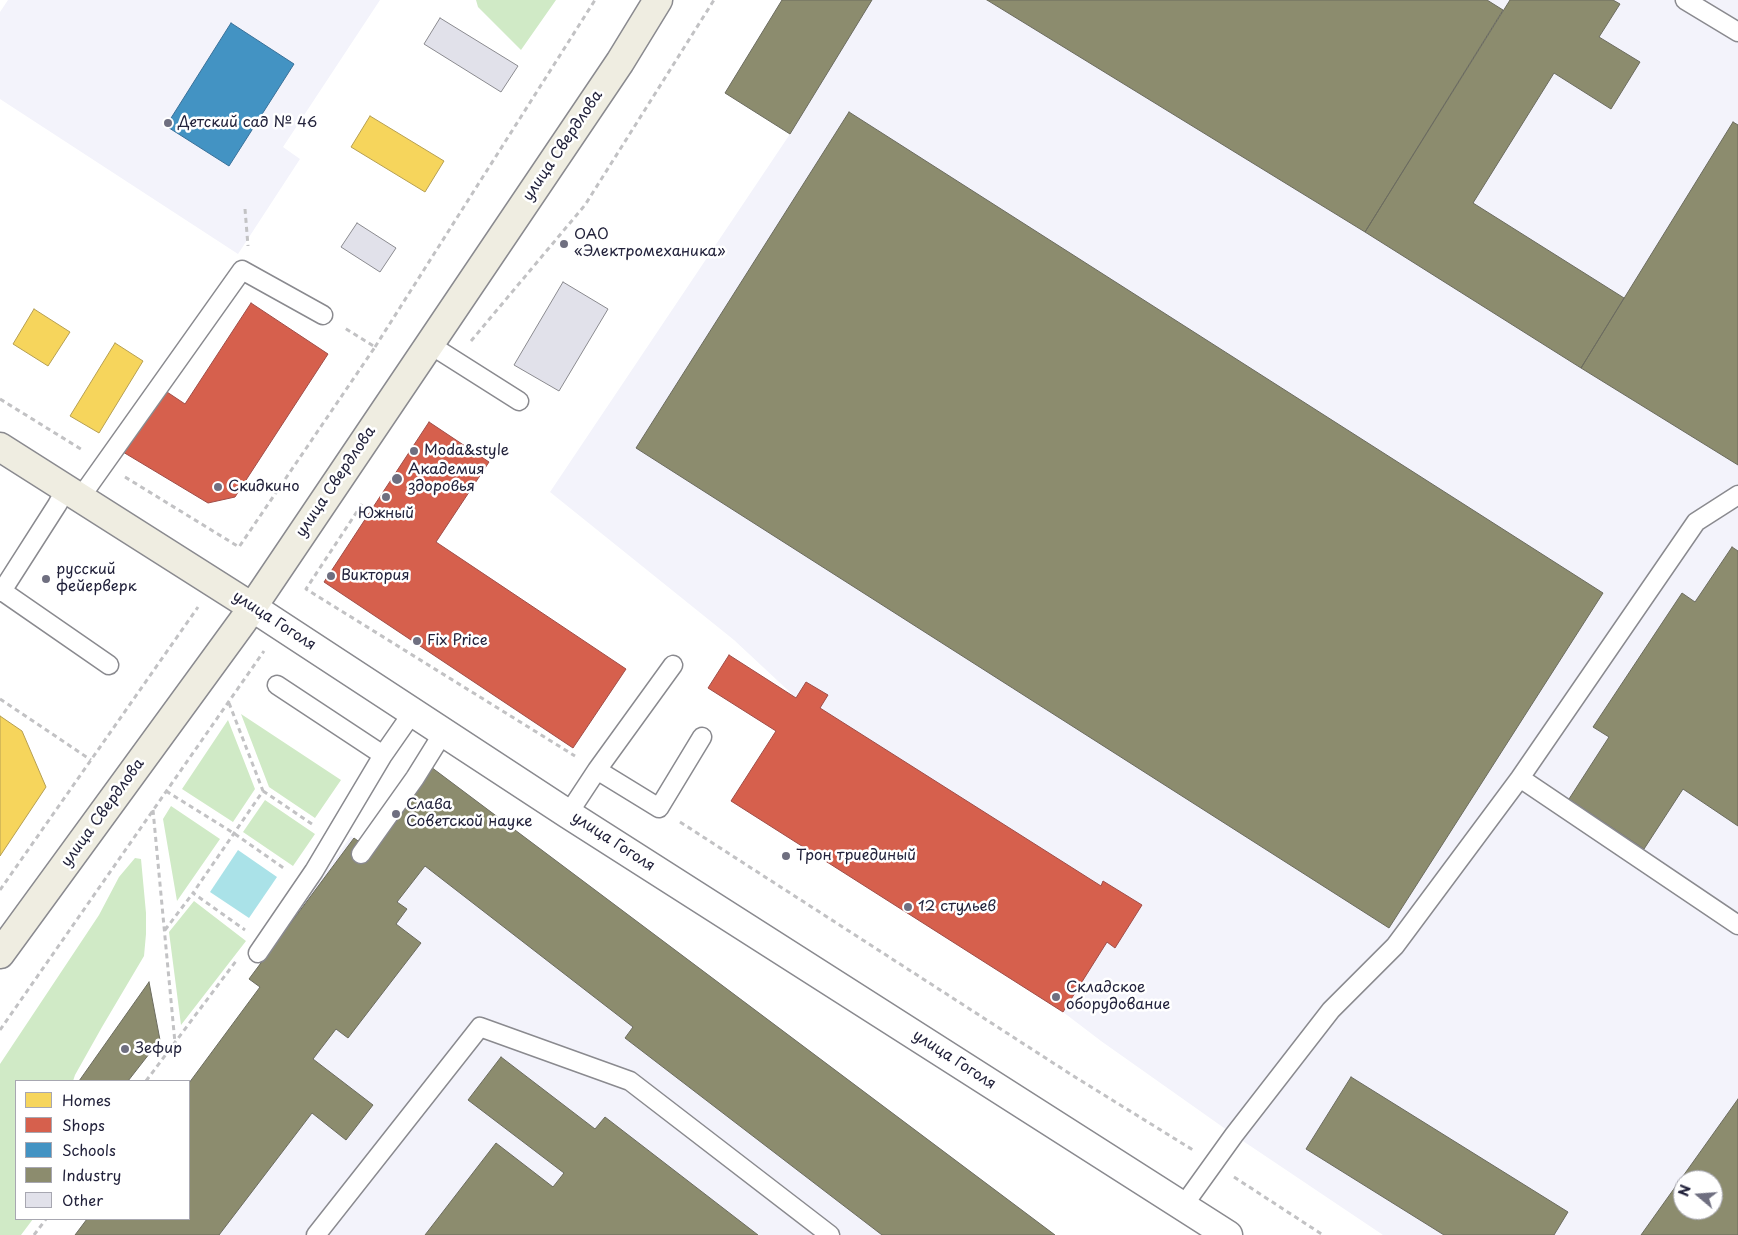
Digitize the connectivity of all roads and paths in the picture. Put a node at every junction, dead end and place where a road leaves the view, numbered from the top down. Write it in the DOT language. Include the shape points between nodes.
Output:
graph roads {
  1 [pos="595,0"];
  2 [pos="658,0"];
  3 [pos="714,0"];
  4 [pos="1685,0"];
  5 [pos="1738,32"];
  6 [pos="323,315"];
  7 [pos="429,344"];
  8 [pos="375,347"];
  9 [pos="455,360"];
  10 [pos="519,401"];
  11 [pos="0,447"];
  12 [pos="73,493"];
  13 [pos="1738,495"];
  14 [pos="365,499"];
  15 [pos="240,547"];
  16 [pos="1,592"];
  17 [pos="199,605"];
  18 [pos="252,607"];
  19 [pos="266,648"];
  20 [pos="110,665"];
  21 [pos="673,665"];
  22 [pos="277,685"];
  23 [pos="0,699"];
  24 [pos="228,703"];
  25 [pos="413,712"];
  26 [pos="443,733"];
  27 [pos="702,737"];
  28 [pos="382,755"];
  29 [pos="91,760"];
  30 [pos="597,770"];
  31 [pos="1520,778"];
  32 [pos="166,791"];
  33 [pos="263,791"];
  34 [pos="659,808"];
  35 [pos="153,810"];
  36 [pos="568,814"];
  37 [pos="317,828"];
  38 [pos="235,834"];
  39 [pos="360,854"];
  40 [pos="288,870"];
  41 [pos="0,890"];
  42 [pos="193,893"];
  43 [pos="1738,925"];
  44 [pos="164,930"];
  45 [pos="246,931"];
  46 [pos="258,953"];
  47 [pos="0,954"];
  48 [pos="237,960"];
  49 [pos="0,1030"];
  50 [pos="175,1043"];
  51 [pos="147,1080"];
  52 [pos="1213,1163"];
  53 [pos="1183,1206"];
  54 [pos="45,1220"];
  55 [pos="1211,1230"];
  56 [pos="34,1235"];
  57 [pos="316,1235"];
  58 [pos="830,1235"];
  59 [pos="1322,1235"];
  1 -- 8 [label="path"];
  2 -- 7 [label="main road, улица Свердлова" via="620,62"];
  3 -- 9 [label="path" via="585,205"];
  4 -- 5 [label="lane"];
  6 -- 8 [label="path"];
  6 -- 12 [label="lane" via="242,270"];
  7 -- 9 [label="lane"];
  7 -- 18 [label="main road, улица Свердлова"];
  8 -- 15 [label="path"];
  9 -- 10 [label="lane"];
  11 -- 12 [label="main road, улица Гоголя"];
  12 -- 16 [label="lane"];
  12 -- 18 [label="main road, улица Гоголя"];
  13 -- 31 [label="lane" via="1696,522"];
  14 -- 30 [label="path" via="306,589"];
  16 -- 20 [label="lane"];
  17 -- 29 [label="path"];
  18 -- 25 [label="main road, улица Гоголя"];
  18 -- 47 [label="main road, улица Свердлова"];
  19 -- 24 [label="path"];
  21 -- 30 [label="lane"];
  22 -- 28 [label="lane"];
  23 -- 29 [label="path"];
  24 -- 32 [label="path"];
  24 -- 33 [label="path"];
  25 -- 26 [label="main road, улица Гоголя"];
  25 -- 28 [label="lane"];
  26 -- 36 [label="main road, улица Гоголя"];
  26 -- 39 [label="lane"];
  27 -- 34 [label="lane"];
  28 -- 46 [label="lane" via="314,871"];
  29 -- 41 [label="path"];
  30 -- 34 [label="lane"];
  30 -- 36 [label="lane"];
  31 -- 43 [label="lane"];
  31 -- 52 [label="lane" via="1396,946 1331,1010"];
  32 -- 35 [label="path"];
  32 -- 38 [label="path"];
  33 -- 37 [label="path"];
  33 -- 38 [label="path"];
  34 -- 52 [label="path"];
  35 -- 44 [label="path"];
  35 -- 49 [label="path"];
  36 -- 53 [label="main road, улица Гоголя"];
  38 -- 40 [label="path"];
  38 -- 42 [label="path"];
  42 -- 44 [label="path"];
  42 -- 45 [label="path"];
  44 -- 50 [label="path"];
  48 -- 50 [label="path"];
  50 -- 51 [label="path"];
  52 -- 53 [label="lane"];
  52 -- 59 [label="path"];
  53 -- 55 [label="main road, улица Гоголя"];
  54 -- 56 [label="path"];
  57 -- 58 [label="lane" via="480,1028 630,1081"];
}
